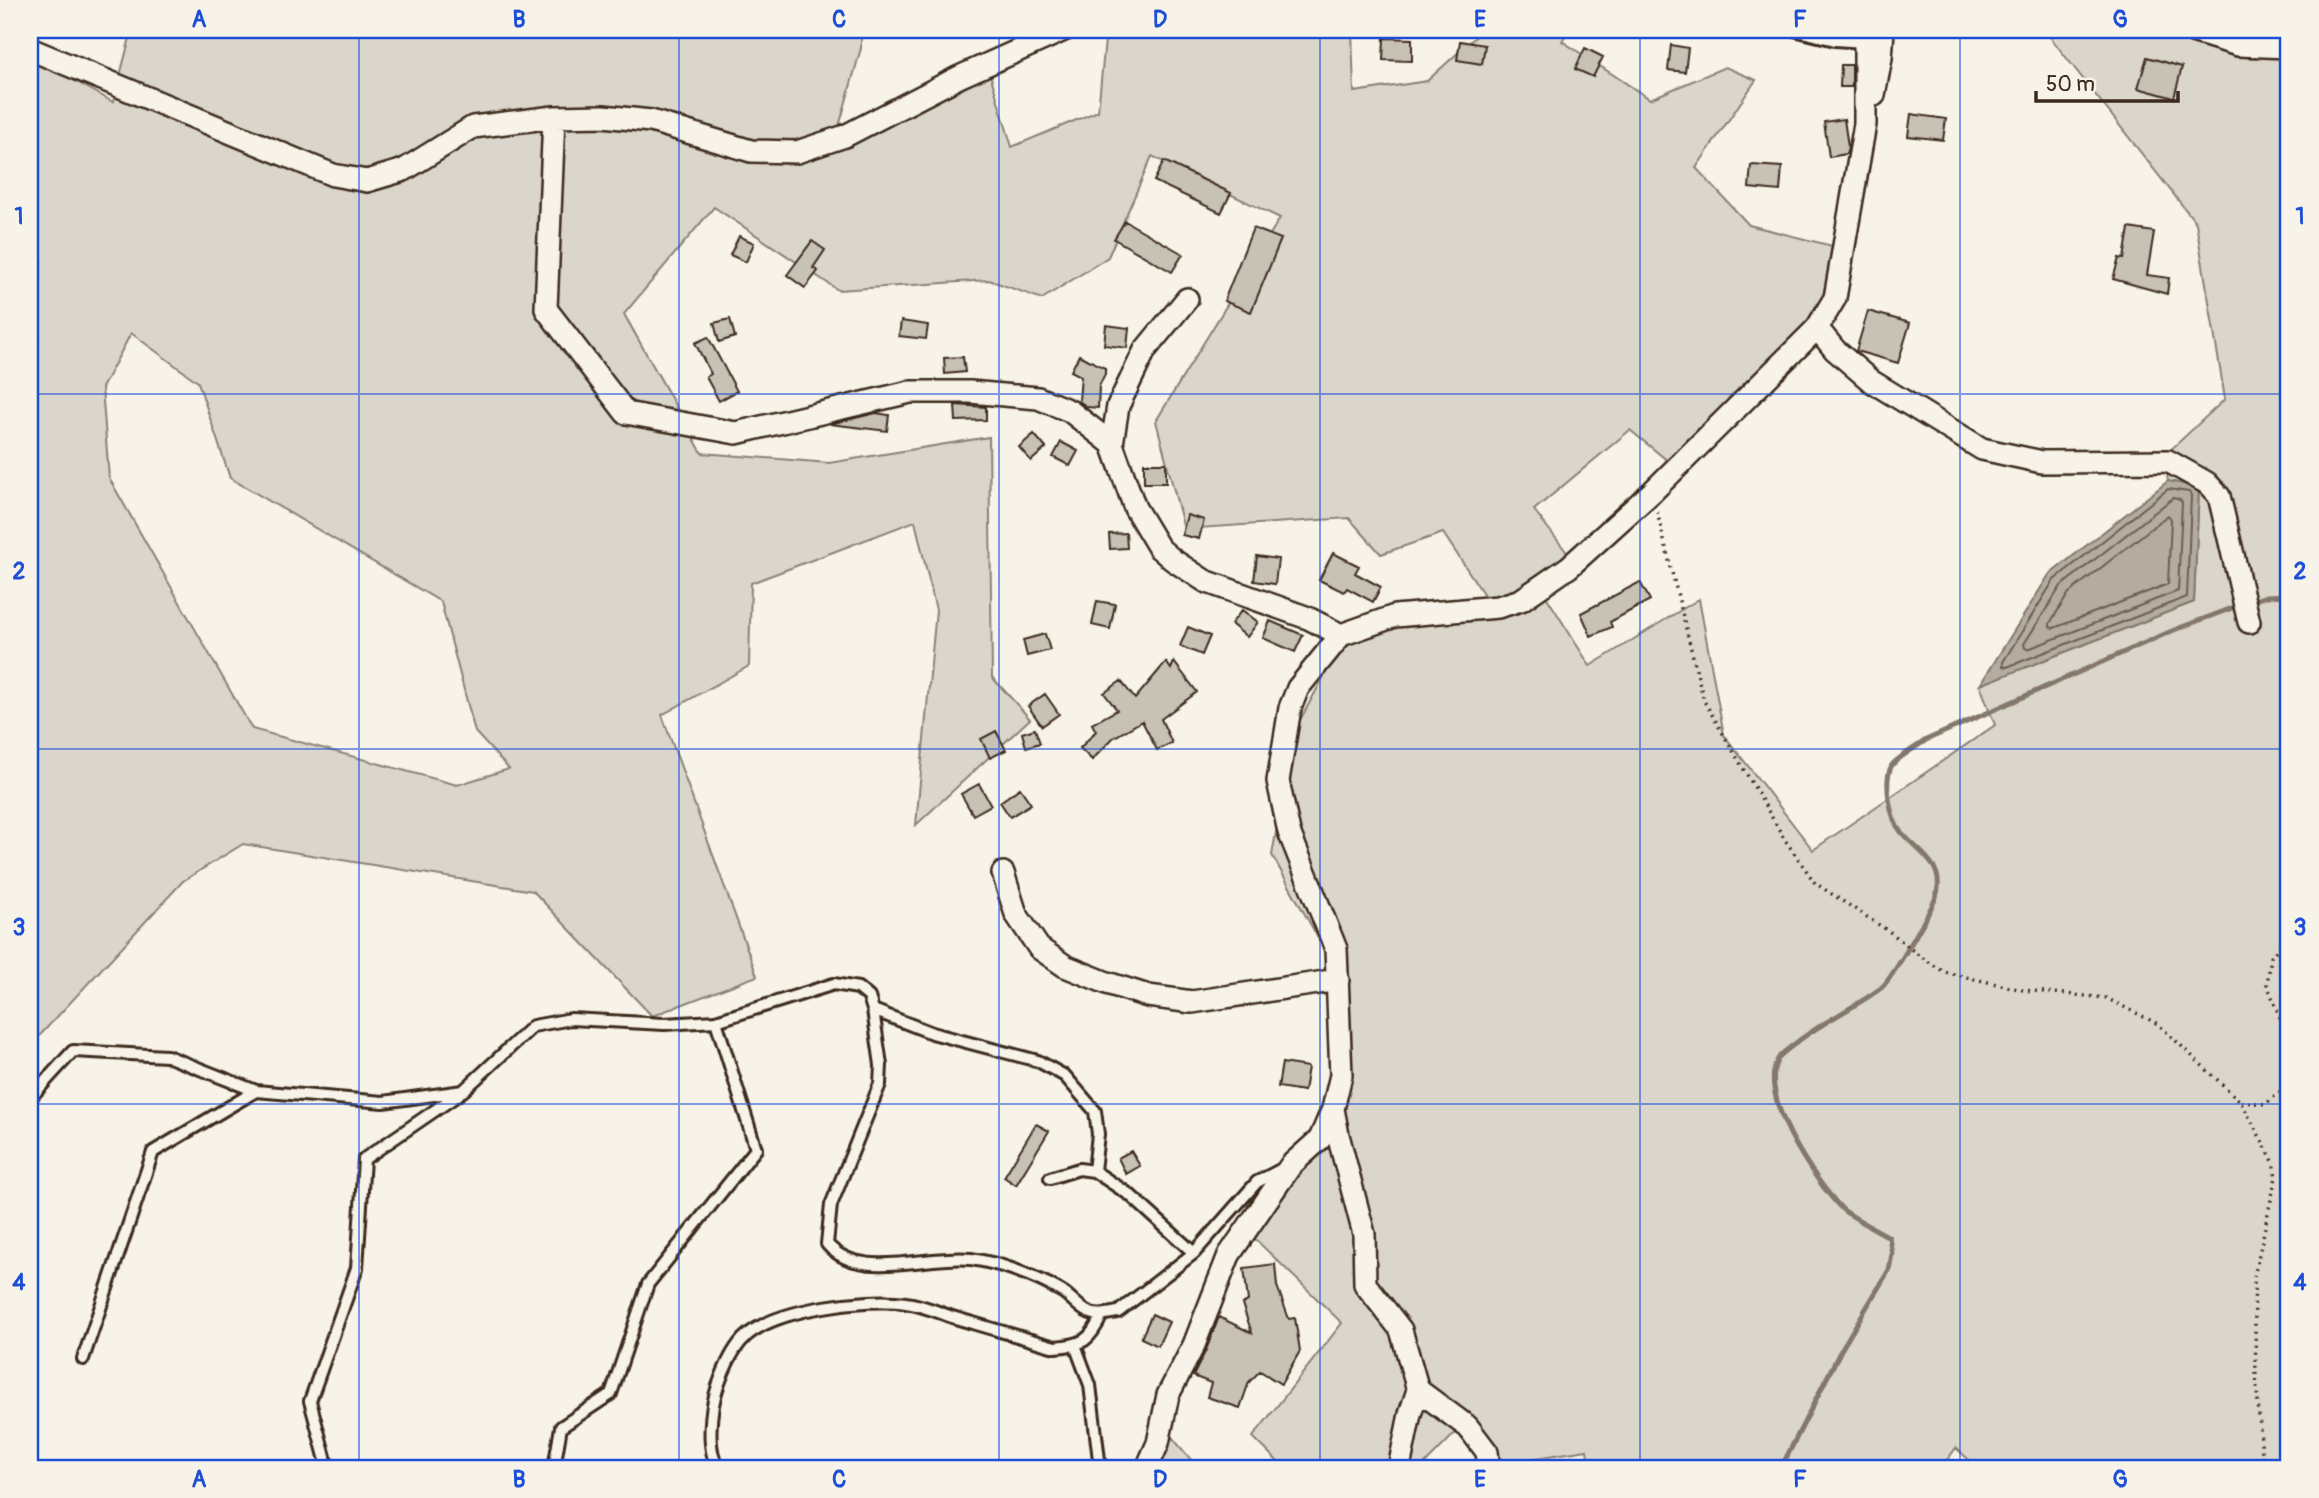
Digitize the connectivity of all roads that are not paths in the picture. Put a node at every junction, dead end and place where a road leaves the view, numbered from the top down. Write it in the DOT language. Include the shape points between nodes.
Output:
graph roads {
  1 [pos="1064,30"];
  2 [pos="1794,30"];
  3 [pos="1883,30"];
  4 [pos="2189,30"];
  5 [pos="1864,36"];
  6 [pos="2289,47"];
  7 [pos="30,49"];
  8 [pos="554,117"];
  9 [pos="1865,124"];
  10 [pos="1187,299"];
  11 [pos="1817,328"];
  12 [pos="1112,444"];
  13 [pos="2249,622"];
  14 [pos="1341,635"];
  15 [pos="1003,873"];
  16 [pos="1338,980"];
  17 [pos="873,1010"];
  18 [pos="716,1021"];
  19 [pos="257,1091"];
  20 [pos="463,1091"];
  21 [pos="30,1098"];
  22 [pos="1334,1109"];
  23 [pos="1291,1165"];
  24 [pos="1094,1171"];
  25 [pos="1050,1178"];
  26 [pos="1194,1253"];
  27 [pos="1102,1315"];
  28 [pos="1075,1345"];
  29 [pos="83,1359"];
  30 [pos="1418,1390"];
  31 [pos="328,1468"];
  32 [pos="554,1468"];
  33 [pos="719,1468"];
  34 [pos="1100,1468"];
  35 [pos="1147,1468"];
  36 [pos="1399,1468"];
  37 [pos="1489,1468"];
  1 -- 8 [label="street" via="845,136 797,152 751,151 651,121"];
  2 -- 5 [label="lane" via="1835,40"];
  3 -- 9 [label="street"];
  4 -- 6 [label="street" via="2238,46"];
  5 -- 9 [label="street"];
  7 -- 8 [label="street" via="333,175 367,181 404,170 473,127"];
  8 -- 12 [label="street" via="546,309 626,413 736,433 910,392 970,392 1038,398 1070,411"];
  9 -- 11 [label="street" via="1835,298"];
  10 -- 12 [label="street" via="1145,350 1118,407"];
  11 -- 13 [label="street" via="1871,381 1982,449 2042,462 2168,461 2207,483 2219,496"];
  11 -- 14 [label="street" via="1651,492 1569,567 1521,600 1498,607 1395,616"];
  12 -- 14 [label="street" via="1135,508 1159,548 1173,560 1205,580"];
  14 -- 16 [label="street" via="1298,688 1290,708 1278,781 1289,832 1336,949"];
  15 -- 16 [label="street" via="1016,914 1040,948 1065,966 1107,983 1148,996 1192,1002"];
  16 -- 22 [label="street" via="1341,1075"];
  17 -- 18 [label="lane" via="869,997 858,988 834,984"];
  17 -- 24 [label="lane" via="932,1033 1038,1061 1065,1076 1095,1111"];
  17 -- 27 [label="lane" via="880,1084 831,1205 827,1244 850,1260 875,1265 973,1259 1020,1272 1062,1292 1087,1312"];
  18 -- 20 [label="lane" via="664,1024 571,1019 533,1026"];
  18 -- 32 [label="lane" via="756,1149 648,1284 611,1394 561,1427"];
  19 -- 20 [label="lane" via="383,1102"];
  19 -- 21 [label="lane" via="167,1056 73,1051"];
  19 -- 29 [label="lane" via="153,1152"];
  20 -- 31 [label="lane" via="364,1158 357,1268 310,1401"];
  22 -- 23 [label="street" via="1320,1139"];
  22 -- 30 [label="street" via="1364,1234 1365,1284 1401,1330"];
  23 -- 26 [label="lane" via="1256,1182"];
  23 -- 35 [label="street" via="1229,1255 1194,1345 1168,1395 1158,1443"];
  24 -- 25 [label="lane"];
  24 -- 26 [label="lane" via="1130,1195"];
  26 -- 27 [label="lane" via="1118,1312"];
  27 -- 28 [label="lane" via="1093,1335"];
  28 -- 33 [label="lane" via="1055,1347 906,1303 859,1303 774,1319 744,1338 726,1364 713,1399 710,1437"];
  28 -- 34 [label="lane" via="1090,1385"];
  30 -- 36 [label="street"];
  30 -- 37 [label="street" via="1468,1427 1486,1452"];
}
